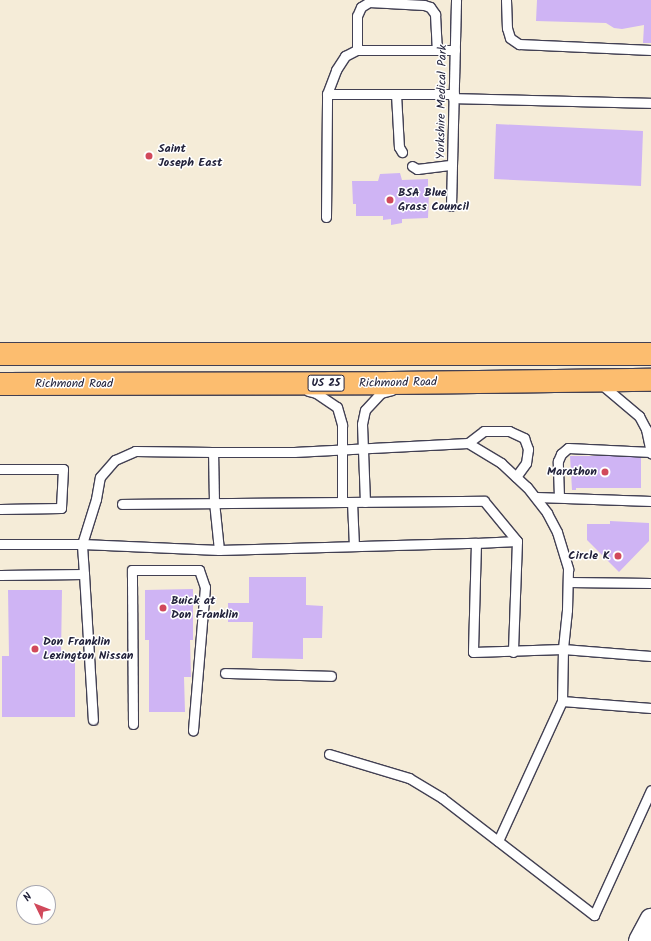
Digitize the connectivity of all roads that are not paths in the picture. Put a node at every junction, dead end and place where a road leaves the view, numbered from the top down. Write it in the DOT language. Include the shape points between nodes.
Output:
graph roads {
  1 [pos="456,0"];
  2 [pos="506,0"];
  3 [pos="357,50"];
  4 [pos="437,50"];
  5 [pos="455,50"];
  6 [pos="651,50"];
  7 [pos="327,94"];
  8 [pos="396,94"];
  9 [pos="454,96"];
  10 [pos="651,103"];
  11 [pos="402,152"];
  12 [pos="452,165"];
  13 [pos="412,166"];
  14 [pos="451,206"];
  15 [pos="326,216"];
  16 [pos="0,354"];
  17 [pos="651,354"];
  18 [pos="597,380"];
  19 [pos="651,380"];
  20 [pos="413,382"];
  21 [pos="279,383"];
  22 [pos="0,384"];
  23 [pos="468,443"];
  24 [pos="362,448"];
  25 [pos="343,449"];
  26 [pos="213,452"];
  27 [pos="651,452"];
  28 [pos="0,469"];
  29 [pos="516,477"];
  30 [pos="536,497"];
  31 [pos="559,498"];
  32 [pos="651,501"];
  33 [pos="214,502"];
  34 [pos="342,502"];
  35 [pos="352,502"];
  36 [pos="365,502"];
  37 [pos="122,504"];
  38 [pos="0,509"];
  39 [pos="517,541"];
  40 [pos="476,543"];
  41 [pos="0,544"];
  42 [pos="82,544"];
  43 [pos="354,546"];
  44 [pos="219,550"];
  45 [pos="84,574"];
  46 [pos="0,575"];
  47 [pos="568,582"];
  48 [pos="651,583"];
  49 [pos="563,649"];
  50 [pos="513,652"];
  51 [pos="651,656"];
  52 [pos="225,673"];
  53 [pos="330,676"];
  54 [pos="562,701"];
  55 [pos="651,708"];
  56 [pos="93,720"];
  57 [pos="133,724"];
  58 [pos="192,731"];
  59 [pos="329,754"];
  60 [pos="651,790"];
  61 [pos="498,841"];
  62 [pos="651,920"];
  63 [pos="640,941"];
  1 -- 5 [label="lane, Yorkshire Medical Park"];
  2 -- 6 [label="lane" via="507,28 510,38 518,44"];
  3 -- 4 [label="lane"];
  3 -- 4 [label="lane" via="357,16 361,7 369,2 430,7 435,14"];
  3 -- 7 [label="lane" via="345,56 336,70"];
  4 -- 5 [label="lane"];
  5 -- 9 [label="lane, Yorkshire Medical Park"];
  7 -- 8 [label="lane"];
  7 -- 15 [label="lane"];
  8 -- 9 [label="lane"];
  8 -- 11 [label="lane" via="399,147"];
  9 -- 10 [label="lane"];
  9 -- 12 [label="lane, Yorkshire Medical Park"];
  12 -- 13 [label="lane" via="417,169"];
  12 -- 14 [label="lane, Yorkshire Medical Park"];
  16 -- 17 [label="highway"];
  18 -- 19 [label="highway, Richmond Road / US 25"];
  18 -- 20 [label="highway, Richmond Road / US 25"];
  18 -- 27 [label="lane" via="639,416 646,429"];
  20 -- 21 [label="highway, Richmond Road / US 25"];
  20 -- 24 [label="lane" via="381,393 365,410"];
  21 -- 22 [label="highway, Richmond Road / US 25"];
  21 -- 25 [label="lane" via="316,393 337,407 342,425"];
  23 -- 24 [label="lane"];
  23 -- 29 [label="lane" via="501,463"];
  23 -- 29 [label="lane" via="484,432 510,431 524,438 528,449 526,463"];
  24 -- 25 [label="lane"];
  24 -- 36 [label="lane"];
  25 -- 26 [label="lane"];
  25 -- 34 [label="lane"];
  26 -- 33 [label="lane"];
  26 -- 42 [label="lane" via="135,451 116,460 100,477"];
  27 -- 31 [label="lane" via="568,448 561,454 558,462"];
  28 -- 38 [label="lane" via="63,469 61,508"];
  29 -- 30 [label="lane"];
  30 -- 31 [label="lane"];
  30 -- 47 [label="lane" via="557,532 568,569"];
  31 -- 32 [label="lane"];
  33 -- 34 [label="lane"];
  33 -- 37 [label="lane"];
  33 -- 44 [label="lane"];
  34 -- 35 [label="lane"];
  35 -- 36 [label="lane"];
  35 -- 43 [label="lane"];
  36 -- 39 [label="lane" via="484,501"];
  39 -- 40 [label="lane"];
  39 -- 50 [label="lane"];
  40 -- 43 [label="lane"];
  40 -- 50 [label="lane" via="473,652"];
  41 -- 42 [label="lane"];
  42 -- 44 [label="lane"];
  42 -- 45 [label="lane"];
  43 -- 44 [label="lane"];
  45 -- 46 [label="lane"];
  45 -- 56 [label="lane"];
  47 -- 48 [label="lane"];
  47 -- 49 [label="lane"];
  49 -- 50 [label="lane"];
  49 -- 51 [label="lane"];
  49 -- 54 [label="lane"];
  52 -- 53 [label="lane"];
  54 -- 55 [label="lane"];
  54 -- 61 [label="lane"];
  57 -- 58 [label="lane" via="132,570 200,570 205,587"];
  59 -- 61 [label="lane" via="409,778 442,798"];
  60 -- 61 [label="lane" via="594,915"];
  62 -- 63 [label="street"];
}
